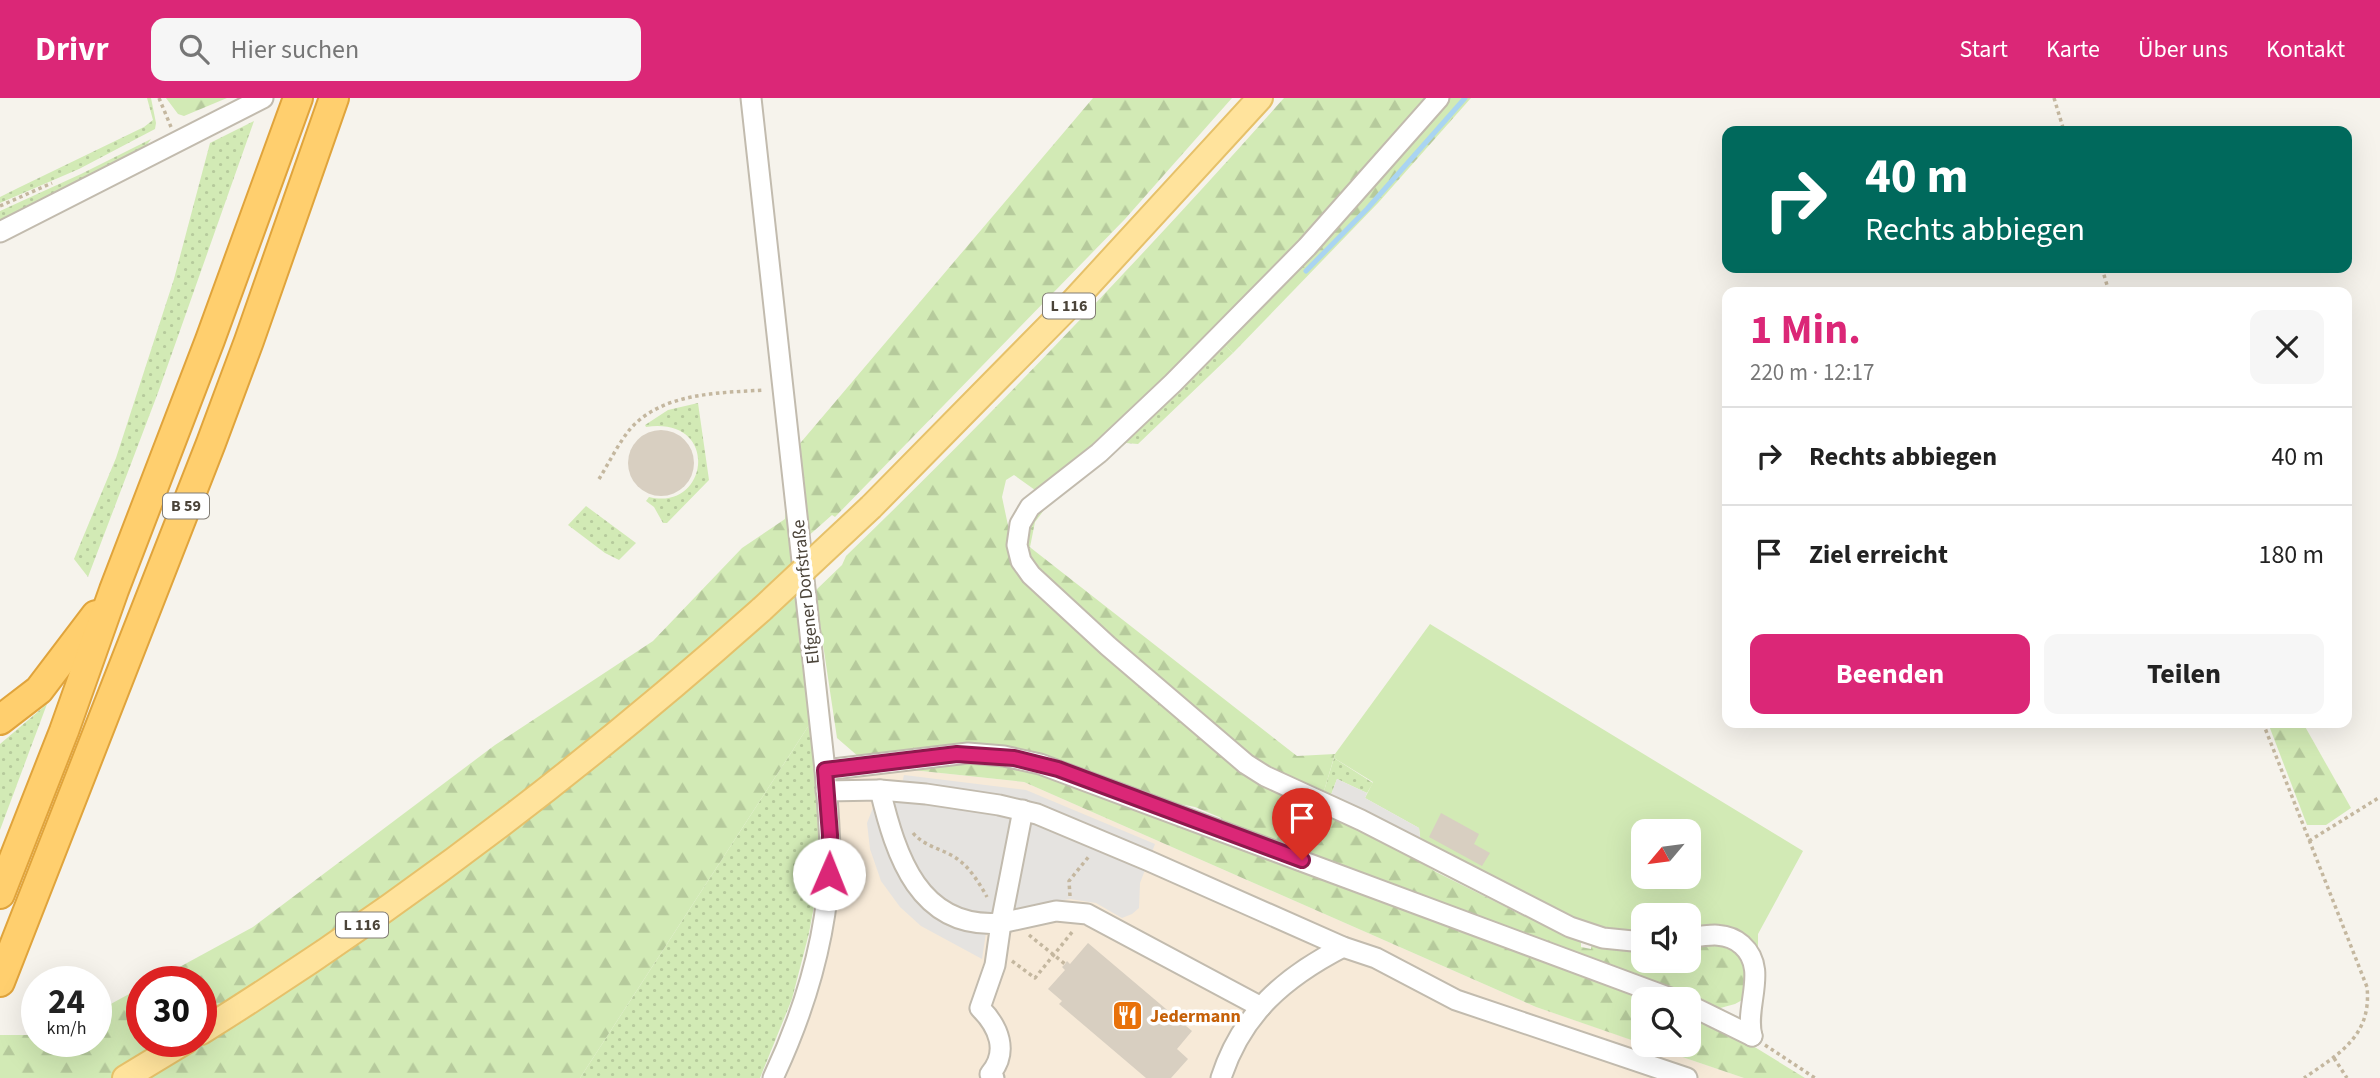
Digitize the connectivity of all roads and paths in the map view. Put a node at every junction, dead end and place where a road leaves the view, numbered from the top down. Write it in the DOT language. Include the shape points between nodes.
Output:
graph roads {
  1 [pos="159,98"];
  2 [pos="263,98"];
  3 [pos="298,98"];
  4 [pos="334,98"];
  5 [pos="751,98"];
  6 [pos="1260,98"];
  7 [pos="1439,98"];
  8 [pos="2054,98"];
  9 [pos="2062,126"];
  10 [pos="177,142"];
  11 [pos="0,232"];
  12 [pos="784,389"];
  13 [pos="599,479"];
  14 [pos="114,590"];
  15 [pos="0,720"];
  16 [pos="2265,728"];
  17 [pos="825,770"];
  18 [pos="880,790"];
  19 [pos="826,791"];
  20 [pos="2380,797"];
  21 [pos="1023,810"];
  22 [pos="908,826"];
  23 [pos="2309,841"];
  24 [pos="0,894"];
  25 [pos="1001,923"];
  26 [pos="1701,936"];
  27 [pos="1631,941"];
  28 [pos="1343,947"];
  29 [pos="1065,964"];
  30 [pos="0,982"];
  31 [pos="1641,987"];
  32 [pos="1261,1007"];
  33 [pos="1701,1011"];
  34 [pos="217,1021"];
  35 [pos="1752,1036"];
  36 [pos="160,1057"];
  37 [pos="2334,1058"];
  38 [pos="989,1077"];
  39 [pos="125,1078"];
  40 [pos="773,1078"];
  41 [pos="1222,1078"];
  42 [pos="1687,1078"];
  43 [pos="1815,1078"];
  44 [pos="2304,1078"];
  45 [pos="2347,1078"];
  1 -- 10 [label="path"];
  2 -- 10 [label="street"];
  3 -- 14 [label="highway, B 59"];
  4 -- 30 [label="highway, B 59" via="220,418"];
  5 -- 12 [label="street, Elfgener Dorfstraße"];
  6 -- 34 [label="main road, L 116, bridge" via="1051,325 871,507 762,609 642,714 518,812 384,911"];
  7 -- 27 [label="street" via="1307,247 1182,374 1104,449 1030,507 1019,529 1018,551 1026,570 1043,588 1252,768 1570,927"];
  8 -- 9 [label="path"];
  10 -- 11 [label="street"];
  12 -- 13 [label="path" via="682,399 655,408 631,428"];
  12 -- 17 [label="street, Elfgener Dorfstraße"];
  14 -- 15 [label="highway" via="39,690"];
  14 -- 24 [label="highway, B 59"];
  16 -- 23 [label="path"];
  17 -- 19 [label="street, Elfgener Dorfstraße"];
  17 -- 31 [label="street" via="968,754 1040,764"];
  18 -- 19 [label="street"];
  18 -- 21 [label="street"];
  18 -- 25 [label="street" via="895,847 917,887 941,909 964,921"];
  19 -- 40 [label="street, Elfgener Dorfstraße" via="830,864 820,940 800,1017"];
  20 -- 23 [label="path"];
  21 -- 25 [label="street"];
  21 -- 28 [label="street" via="1149,860"];
  22 -- 25 [label="path" via="918,839 964,865"];
  23 -- 37 [label="path" via="2368,996 2361,1026"];
  25 -- 29 [label="path" via="1023,930"];
  25 -- 32 [label="street" via="1056,911 1087,914"];
  25 -- 38 [label="street" via="995,965 974,1005 992,1022 1000,1040 999,1059"];
  26 -- 35 [label="street" via="1729,937 1750,954 1755,969 1749,1016"];
  28 -- 32 [label="street" via="1298,972"];
  28 -- 42 [label="street" via="1376,958 1456,1000"];
  32 -- 41 [label="street" via="1236,1042"];
  33 -- 35 [label="street"];
  35 -- 43 [label="path"];
  36 -- 39 [label="main road"];
  37 -- 44 [label="path"];
  37 -- 45 [label="path"];
}
